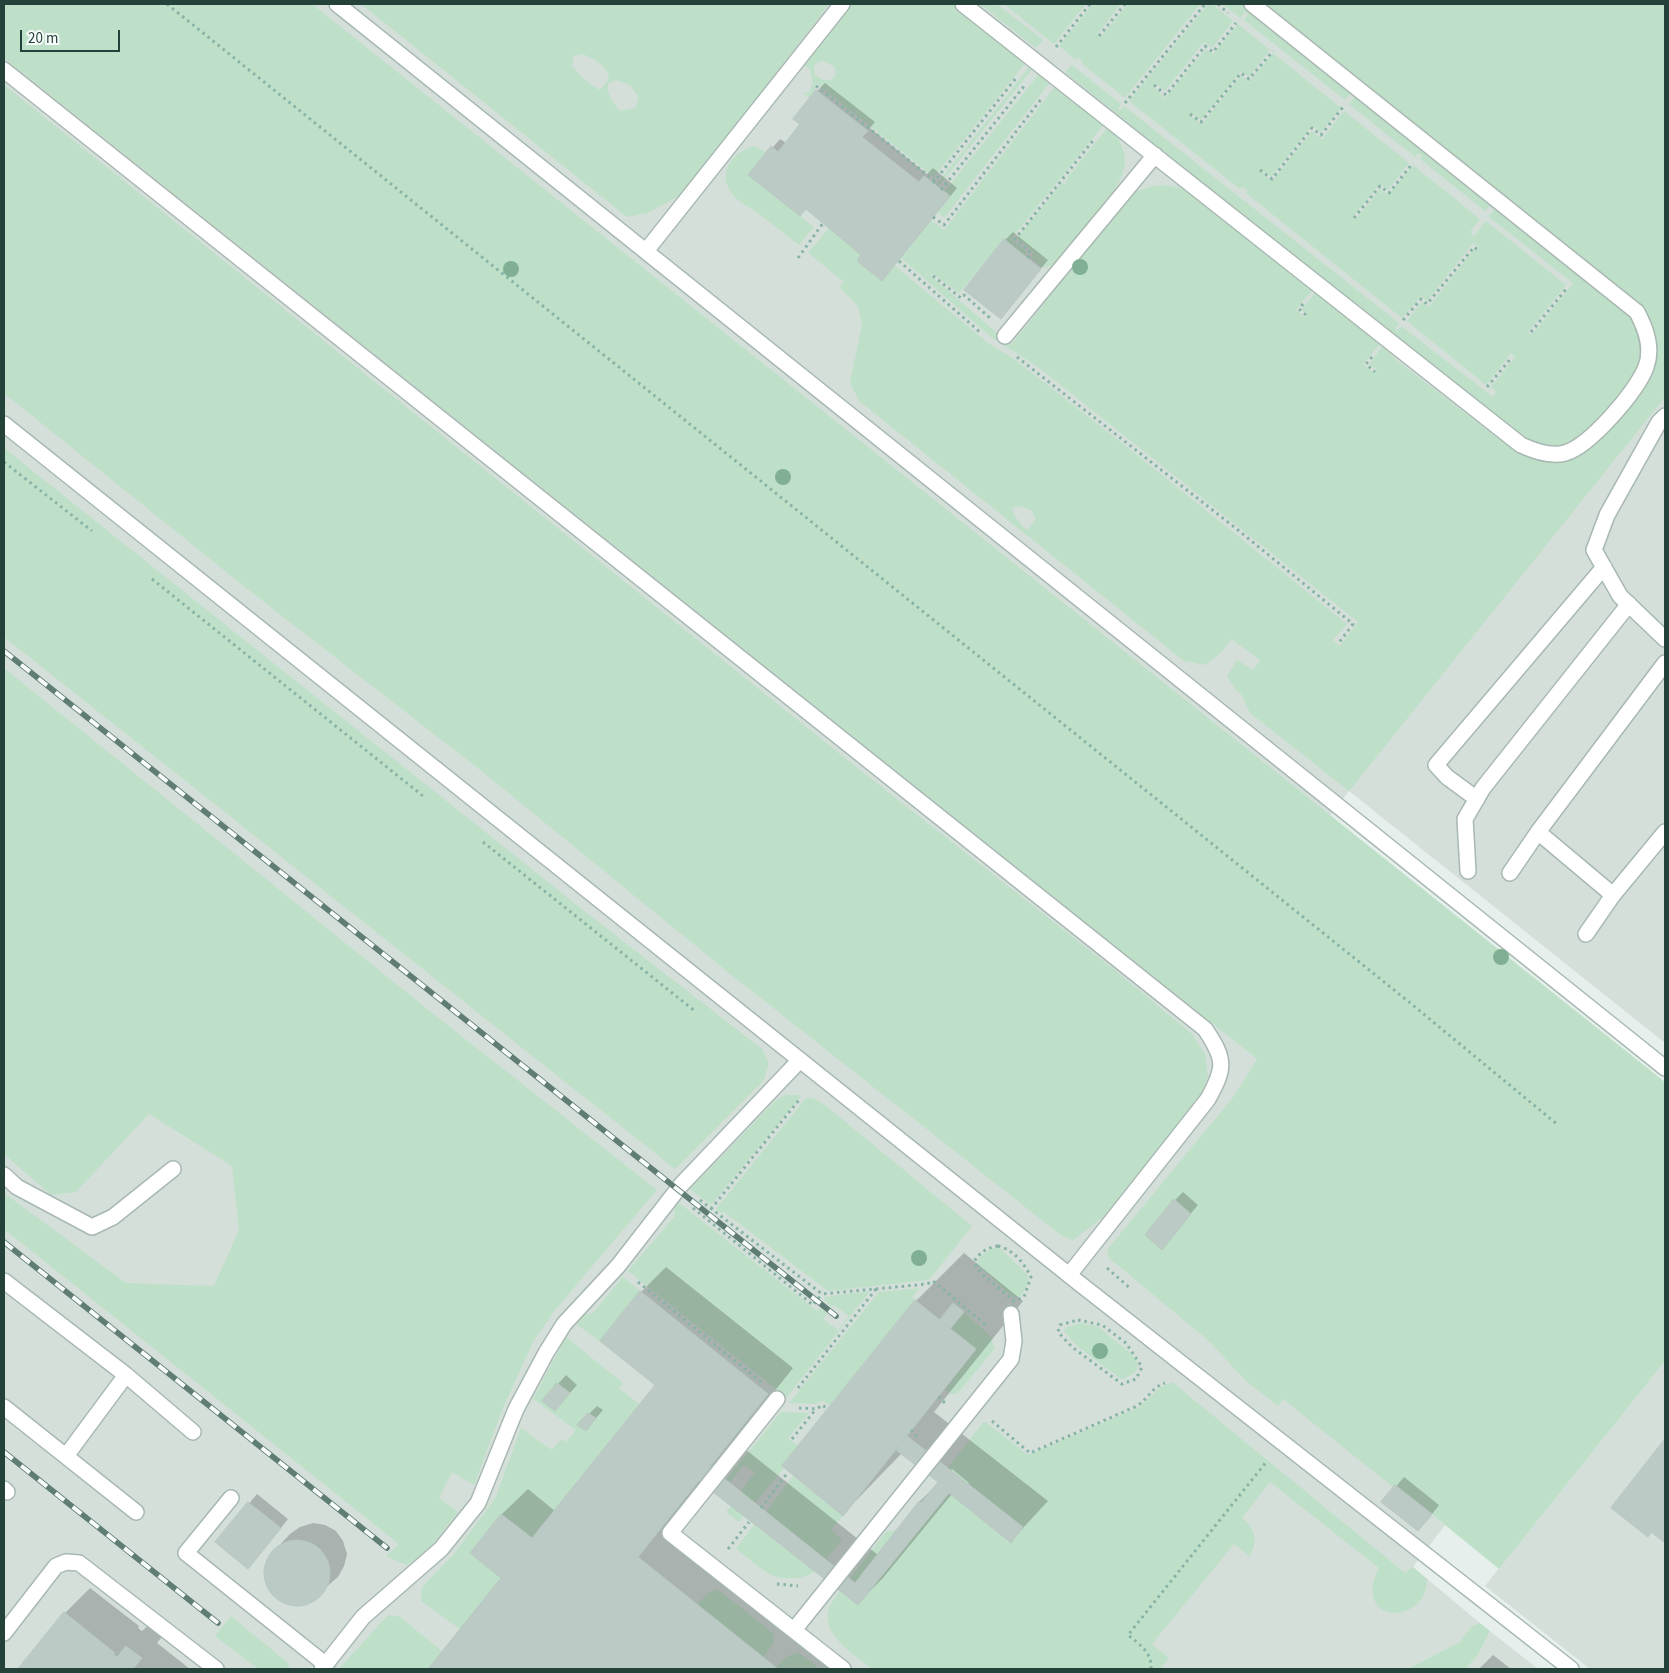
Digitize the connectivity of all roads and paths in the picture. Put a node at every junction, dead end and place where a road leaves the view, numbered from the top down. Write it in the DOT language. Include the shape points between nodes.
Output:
graph roads {
  1 [pos="167,4"];
  2 [pos="337,4"];
  3 [pos="842,4"];
  4 [pos="963,4"];
  5 [pos="1090,4"];
  6 [pos="1125,4"];
  7 [pos="1204,4"];
  8 [pos="1252,4"];
  9 [pos="1238,20"];
  10 [pos="1099,36"];
  11 [pos="1274,48"];
  12 [pos="1037,62"];
  13 [pos="4,70"];
  14 [pos="1057,78"];
  15 [pos="1154,85"];
  16 [pos="816,86"];
  17 [pos="1358,89"];
  18 [pos="1115,114"];
  19 [pos="1190,114"];
  20 [pos="1155,155"];
  21 [pos="1414,161"];
  22 [pos="1260,170"];
  23 [pos="1063,178"];
  24 [pos="1067,182"];
  25 [pos="941,190"];
  26 [pos="934,217"];
  27 [pos="1354,218"];
  28 [pos="823,223"];
  29 [pos="1478,250"];
  30 [pos="646,251"];
  31 [pos="798,258"];
  32 [pos="1028,258"];
  33 [pos="899,260"];
  34 [pos="933,276"];
  35 [pos="1402,322"];
  36 [pos="982,334"];
  37 [pos="1006,334"];
  38 [pos="1015,355"];
  39 [pos="1512,357"];
  40 [pos="1486,388"];
  41 [pos="1665,416"];
  42 [pos="4,424"];
  43 [pos="4,462"];
  44 [pos="92,531"];
  45 [pos="1604,567"];
  46 [pos="152,579"];
  47 [pos="1629,604"];
  48 [pos="1665,639"];
  49 [pos="1338,644"];
  50 [pos="1665,663"];
  51 [pos="423,796"];
  52 [pos="1476,799"];
  53 [pos="1538,832"];
  54 [pos="1665,832"];
  55 [pos="483,842"];
  56 [pos="1468,871"];
  57 [pos="1510,874"];
  58 [pos="1613,895"];
  59 [pos="1586,934"];
  60 [pos="700,1015"];
  61 [pos="800,1060"];
  62 [pos="1665,1068"];
  63 [pos="801,1098"];
  64 [pos="1558,1125"];
  65 [pos="173,1168"];
  66 [pos="4,1175"];
  67 [pos="678,1189"];
  68 [pos="711,1209"];
  69 [pos="1006,1248"];
  70 [pos="618,1266"];
  71 [pos="1069,1275"];
  72 [pos="4,1281"];
  73 [pos="876,1289"];
  74 [pos="822,1294"];
  75 [pos="1011,1314"];
  76 [pos="1102,1325"];
  77 [pos="990,1329"];
  78 [pos="126,1375"];
  79 [pos="1170,1383"];
  80 [pos="938,1398"];
  81 [pos="952,1402"];
  82 [pos="777,1403"];
  83 [pos="4,1407"];
  84 [pos="817,1409"];
  85 [pos="828,1409"];
  86 [pos="991,1420"];
  87 [pos="193,1432"];
  88 [pos="792,1439"];
  89 [pos="1271,1455"];
  90 [pos="66,1456"];
  91 [pos="788,1472"];
  92 [pos="230,1498"];
  93 [pos="761,1508"];
  94 [pos="136,1512"];
  95 [pos="749,1522"];
  96 [pos="728,1549"];
  97 [pos="732,1553"];
  98 [pos="714,1567"];
  99 [pos="806,1582"];
  100 [pos="774,1584"];
  101 [pos="794,1630"];
  102 [pos="4,1633"];
  103 [pos="323,1667"];
  104 [pos="216,1669"];
  105 [pos="843,1669"];
  106 [pos="1151,1669"];
  107 [pos="1571,1669"];
  1 -- 64 [label="path" via="1355,958"];
  2 -- 30 [label="lane"];
  3 -- 30 [label="lane"];
  4 -- 12 [label="lane"];
  5 -- 12 [label="path"];
  6 -- 10 [label="path"];
  7 -- 18 [label="path"];
  8 -- 17 [label="lane"];
  9 -- 15 [label="path" via="1212,52 1205,46 1166,95"];
  11 -- 19 [label="path" via="1249,80 1241,73 1201,122"];
  12 -- 14 [label="lane"];
  12 -- 16 [label="path" via="934,182"];
  12 -- 25 [label="path"];
  13 -- 71 [label="lane" via="1206,1029 1218,1048 1221,1075 1208,1100"];
  14 -- 18 [label="lane"];
  14 -- 26 [label="path" via="944,225"];
  17 -- 20 [label="lane" via="1637,312 1645,327 1649,346 1646,366 1638,382 1582,446 1564,453 1539,452 1521,445"];
  17 -- 22 [label="path" via="1321,135 1312,128 1272,179"];
  18 -- 20 [label="lane"];
  18 -- 23 [label="path"];
  20 -- 37 [label="lane"];
  21 -- 27 [label="path" via="1389,193 1380,186"];
  23 -- 24 [label="path"];
  23 -- 32 [label="path" via="1015,239 1029,250"];
  28 -- 31 [label="path"];
  29 -- 35 [label="path" via="1474,246 1427,304 1421,299"];
  30 -- 62 [label="lane"];
  33 -- 36 [label="path"];
  34 -- 37 [label="path" via="961,298 964,295"];
  38 -- 49 [label="path" via="1353,624"];
  39 -- 40 [label="path"];
  41 -- 45 [label="lane" via="1607,515 1594,550"];
  42 -- 61 [label="lane"];
  43 -- 44 [label="path"];
  45 -- 47 [label="lane" via="1620,596"];
  45 -- 52 [label="lane" via="1436,765"];
  46 -- 51 [label="path"];
  47 -- 48 [label="lane"];
  47 -- 52 [label="lane"];
  50 -- 53 [label="lane"];
  52 -- 56 [label="lane" via="1465,818"];
  53 -- 57 [label="lane"];
  53 -- 58 [label="lane"];
  54 -- 58 [label="lane"];
  55 -- 60 [label="path"];
  58 -- 59 [label="lane"];
  61 -- 67 [label="lane"];
  61 -- 71 [label="lane"];
  63 -- 68 [label="path"];
  65 -- 66 [label="lane" via="113,1217 92,1227 17,1187"];
  67 -- 68 [label="path"];
  67 -- 70 [label="lane"];
  67 -- 74 [label="path" via="813,1305"];
  68 -- 74 [label="path"];
  69 -- 69 [label="path" via="1024,1263 1031,1277 1024,1297 1014,1301 981,1273 974,1262 988,1248"];
  70 -- 82 [label="path" via="773,1392"];
  70 -- 103 [label="lane" via="564,1324 546,1353 516,1409 478,1503 441,1550 363,1617"];
  71 -- 107 [label="lane"];
  72 -- 78 [label="lane"];
  73 -- 74 [label="path"];
  73 -- 77 [label="path" via="933,1281"];
  73 -- 82 [label="path"];
  75 -- 101 [label="lane" via="1012,1360"];
  76 -- 76 [label="path" via="1078,1320 1060,1325 1058,1332 1072,1347 1122,1384 1128,1383 1136,1378 1142,1367 1126,1343"];
  78 -- 87 [label="lane"];
  78 -- 90 [label="lane"];
  79 -- 86 [label="path" via="1163,1383 1150,1392 1146,1401 1138,1406 1030,1452"];
  80 -- 81 [label="path" via="946,1404"];
  82 -- 84 [label="path"];
  82 -- 98 [label="lane" via="670,1533"];
  83 -- 90 [label="lane"];
  84 -- 85 [label="path" via="822,1405"];
  84 -- 88 [label="path"];
  89 -- 106 [label="path" via="1128,1634 1151,1658"];
  90 -- 94 [label="lane"];
  91 -- 93 [label="path"];
  92 -- 103 [label="lane" via="186,1553"];
  95 -- 96 [label="path"];
  96 -- 97 [label="path"];
  96 -- 98 [label="path"];
  98 -- 101 [label="lane"];
  99 -- 100 [label="path" via="797,1586"];
  101 -- 105 [label="lane"];
  102 -- 104 [label="lane" via="56,1566 66,1562 79,1563"];
}
